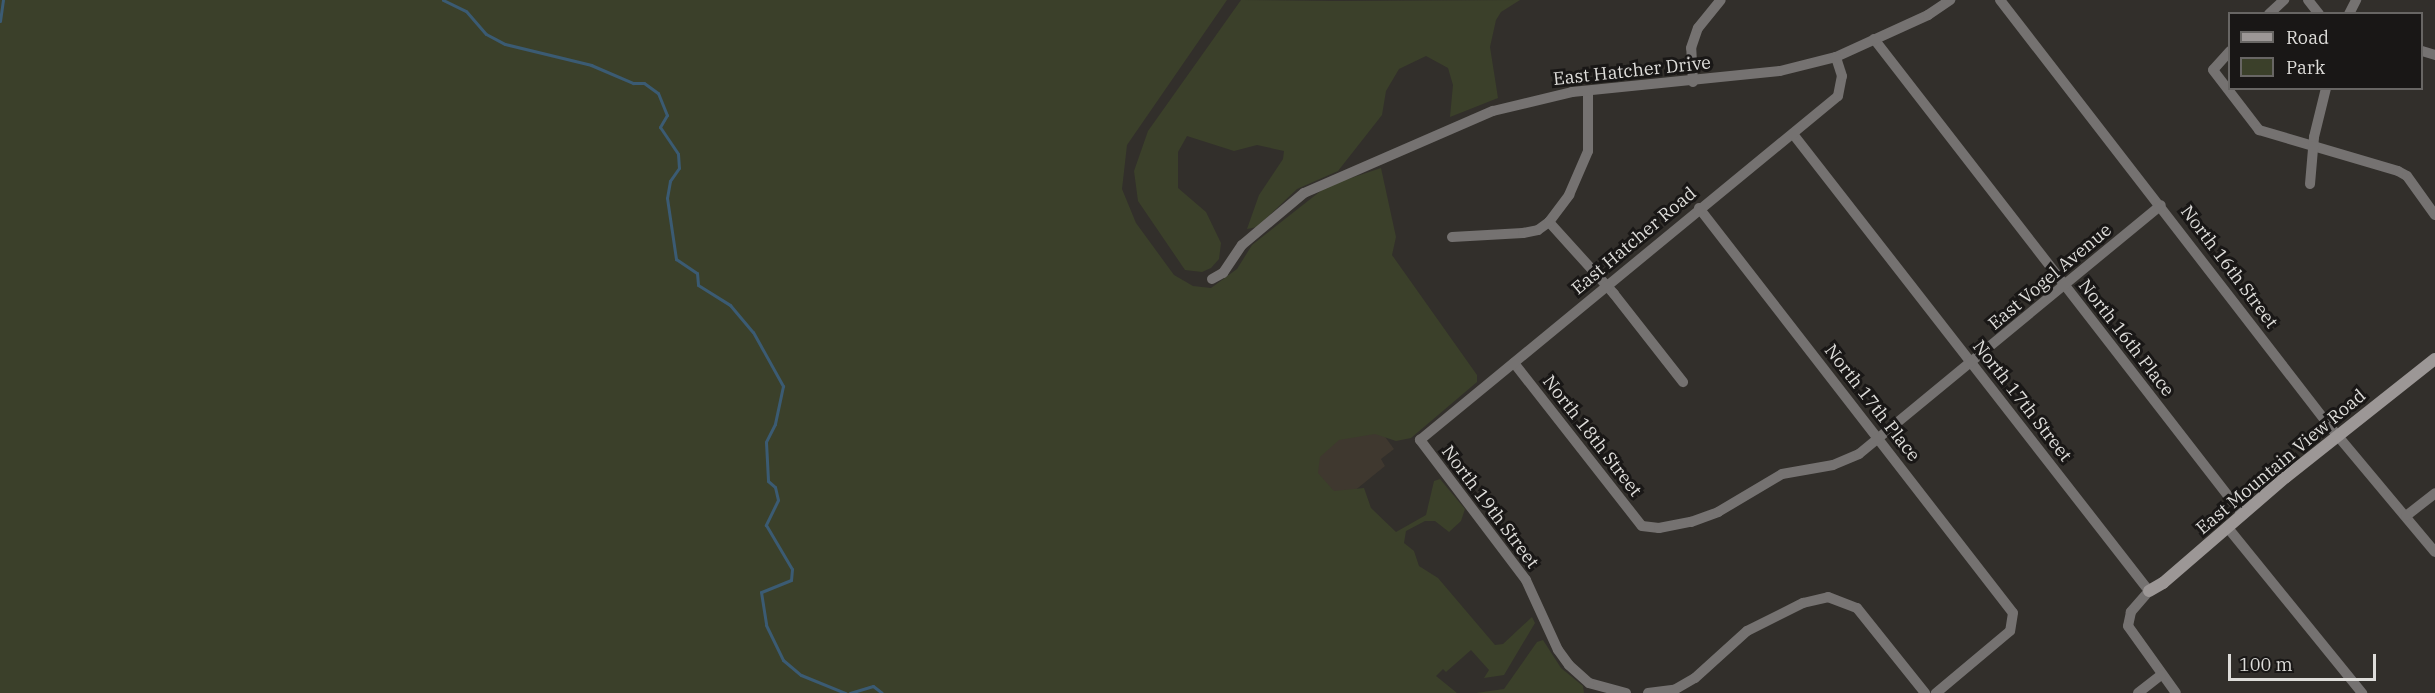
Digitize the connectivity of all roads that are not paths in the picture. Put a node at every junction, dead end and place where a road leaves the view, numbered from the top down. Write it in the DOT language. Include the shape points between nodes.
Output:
graph roads {
  1 [pos="1721,0"];
  2 [pos="1950,0"];
  3 [pos="2000,0"];
  4 [pos="2284,0"];
  5 [pos="2308,0"];
  6 [pos="2271,12"];
  7 [pos="2317,12"];
  8 [pos="1874,39"];
  9 [pos="2228,52"];
  10 [pos="1836,57"];
  11 [pos="1693,82"];
  12 [pos="2228,90"];
  13 [pos="2228,90"];
  14 [pos="2326,90"];
  15 [pos="1588,91"];
  16 [pos="1793,134"];
  17 [pos="2313,147"];
  18 [pos="2310,184"];
  19 [pos="2161,205"];
  20 [pos="1699,208"];
  21 [pos="2435,215"];
  22 [pos="1549,222"];
  23 [pos="1452,237"];
  24 [pos="1212,279"];
  25 [pos="1605,286"];
  26 [pos="2065,286"];
  27 [pos="2435,359"];
  28 [pos="1514,363"];
  29 [pos="1972,363"];
  30 [pos="1683,382"];
  31 [pos="2339,436"];
  32 [pos="1879,439"];
  33 [pos="1420,440"];
  34 [pos="2435,493"];
  35 [pos="2243,515"];
  36 [pos="2406,516"];
  37 [pos="1645,528"];
  38 [pos="2228,528"];
  39 [pos="2435,552"];
  40 [pos="2149,591"];
  41 [pos="2161,675"];
  42 [pos="1674,692"];
  43 [pos="1626,693"];
  44 [pos="1648,693"];
  45 [pos="1924,693"];
  46 [pos="1936,693"];
  47 [pos="2138,693"];
  48 [pos="2176,693"];
  49 [pos="2362,693"];
  1 -- 11 [label="street" via="1698,28 1691,48"];
  2 -- 8 [label="street, East Hatcher Drive"];
  3 -- 19 [label="street, North 16th Street"];
  4 -- 6 [label="street"];
  5 -- 7 [label="street"];
  8 -- 10 [label="street, East Hatcher Drive"];
  8 -- 26 [label="street, North 16th Place"];
  9 -- 12 [label="street" via="2213,70"];
  10 -- 11 [label="street, East Hatcher Drive" via="1780,71"];
  10 -- 16 [label="street, East Hatcher Road" via="1843,88"];
  11 -- 15 [label="street, East Hatcher Drive"];
  13 -- 17 [label="street" via="2259,130"];
  14 -- 17 [label="street"];
  15 -- 22 [label="street" via="1588,151 1569,195"];
  15 -- 24 [label="street, East Hatcher Drive" via="1493,111 1304,193 1242,244 1223,273"];
  16 -- 20 [label="street, East Hatcher Road"];
  16 -- 29 [label="street, North 17th Street"];
  17 -- 18 [label="street"];
  17 -- 21 [label="street" via="2407,176"];
  19 -- 26 [label="street, East Vogel Avenue"];
  19 -- 31 [label="street, North 16th Street"];
  20 -- 25 [label="street, East Hatcher Road"];
  20 -- 32 [label="street, North 17th Place"];
  22 -- 23 [label="street" via="1538,230 1523,233"];
  22 -- 25 [label="street"];
  25 -- 28 [label="street, East Hatcher Road"];
  25 -- 30 [label="street"];
  26 -- 29 [label="street, East Vogel Avenue"];
  26 -- 35 [label="street, North 16th Place"];
  27 -- 31 [label="street, East Mountain View Road"];
  28 -- 33 [label="street, East Hatcher Road"];
  28 -- 37 [label="street, North 18th Street"];
  29 -- 32 [label="street, East Vogel Avenue"];
  29 -- 40 [label="street, North 17th Street"];
  31 -- 35 [label="street, East Mountain View Road"];
  31 -- 36 [label="street, North 16th Street"];
  32 -- 37 [label="street, East Vogel Avenue" via="1846,461 1782,474 1764,482 1695,521"];
  32 -- 46 [label="street, North 17th Place" via="2009,608 2014,620 2004,637"];
  33 -- 43 [label="street, North 19th Street" via="1526,580 1558,650 1569,665 1590,683"];
  34 -- 36 [label="street"];
  35 -- 38 [label="street, East Mountain View Road"];
  36 -- 39 [label="street, North 16th Street"];
  38 -- 40 [label="street, East Mountain View Road"];
  38 -- 49 [label="street"];
  40 -- 41 [label="street" via="2131,612 2128,626"];
  41 -- 47 [label="street"];
  41 -- 48 [label="street"];
  42 -- 44 [label="street"];
  42 -- 45 [label="street" via="1747,631 1803,603 1828,597 1857,608"];
}
